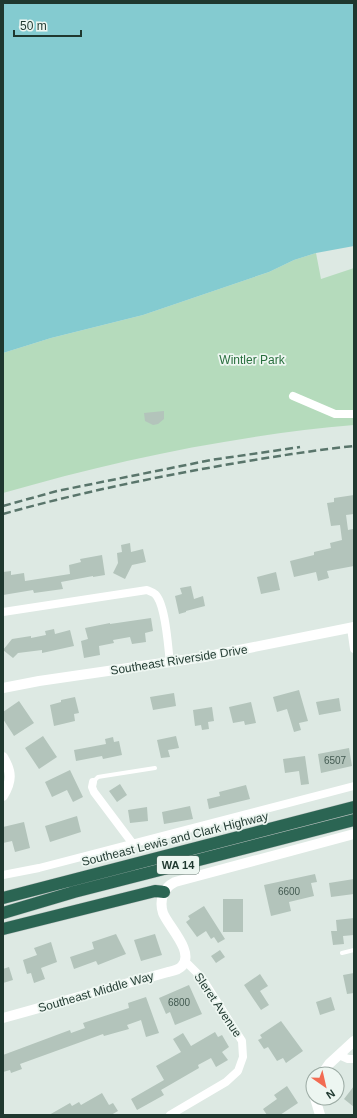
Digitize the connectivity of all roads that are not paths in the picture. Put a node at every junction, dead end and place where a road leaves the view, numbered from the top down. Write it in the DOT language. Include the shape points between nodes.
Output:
graph roads {
  1 [pos="293,396"];
  2 [pos="354,414"];
  3 [pos="3,612"];
  4 [pos="352,627"];
  5 [pos="354,649"];
  6 [pos="170,662"];
  7 [pos="3,688"];
  8 [pos="3,757"];
  9 [pos="155,768"];
  10 [pos="93,782"];
  11 [pos="354,786"];
  12 [pos="3,796"];
  13 [pos="354,807"];
  14 [pos="354,820"];
  15 [pos="354,834"];
  16 [pos="133,844"];
  17 [pos="3,874"];
  18 [pos="164,892"];
  19 [pos="3,898"];
  20 [pos="3,913"];
  21 [pos="3,929"];
  22 [pos="354,950"];
  23 [pos="342,953"];
  24 [pos="185,961"];
  25 [pos="3,1018"];
  26 [pos="354,1041"];
  27 [pos="339,1055"];
  28 [pos="354,1059"];
  29 [pos="328,1066"];
  30 [pos="170,1115"];
  1 -- 2 [label="street" via="335,414"];
  3 -- 6 [label="street" via="147,590 155,593 163,611"];
  4 -- 5 [label="street"];
  4 -- 6 [label="street, Southeast Riverside Drive"];
  6 -- 7 [label="street, Southeast Riverside Drive"];
  8 -- 12 [label="street" via="10,775"];
  9 -- 10 [label="lane" via="98,777"];
  10 -- 16 [label="street" via="94,792"];
  11 -- 16 [label="street"];
  13 -- 19 [label="highway, Southeast Lewis and Clark Highway / WA 14"];
  14 -- 20 [label="highway, WA 14"];
  15 -- 18 [label="street" via="175,882"];
  16 -- 17 [label="street" via="39,868"];
  18 -- 21 [label="highway" via="155,891"];
  18 -- 24 [label="street, Sleret Avenue" via="162,910 185,951"];
  22 -- 23 [label="lane"];
  24 -- 25 [label="street, Southeast Middle Way" via="182,966 173,970"];
  24 -- 30 [label="street, Sleret Avenue" via="202,978 242,1041 243,1056 238,1071 226,1082"];
  26 -- 27 [label="street"];
  27 -- 28 [label="street" via="348,1060"];
  27 -- 29 [label="street"];
}
